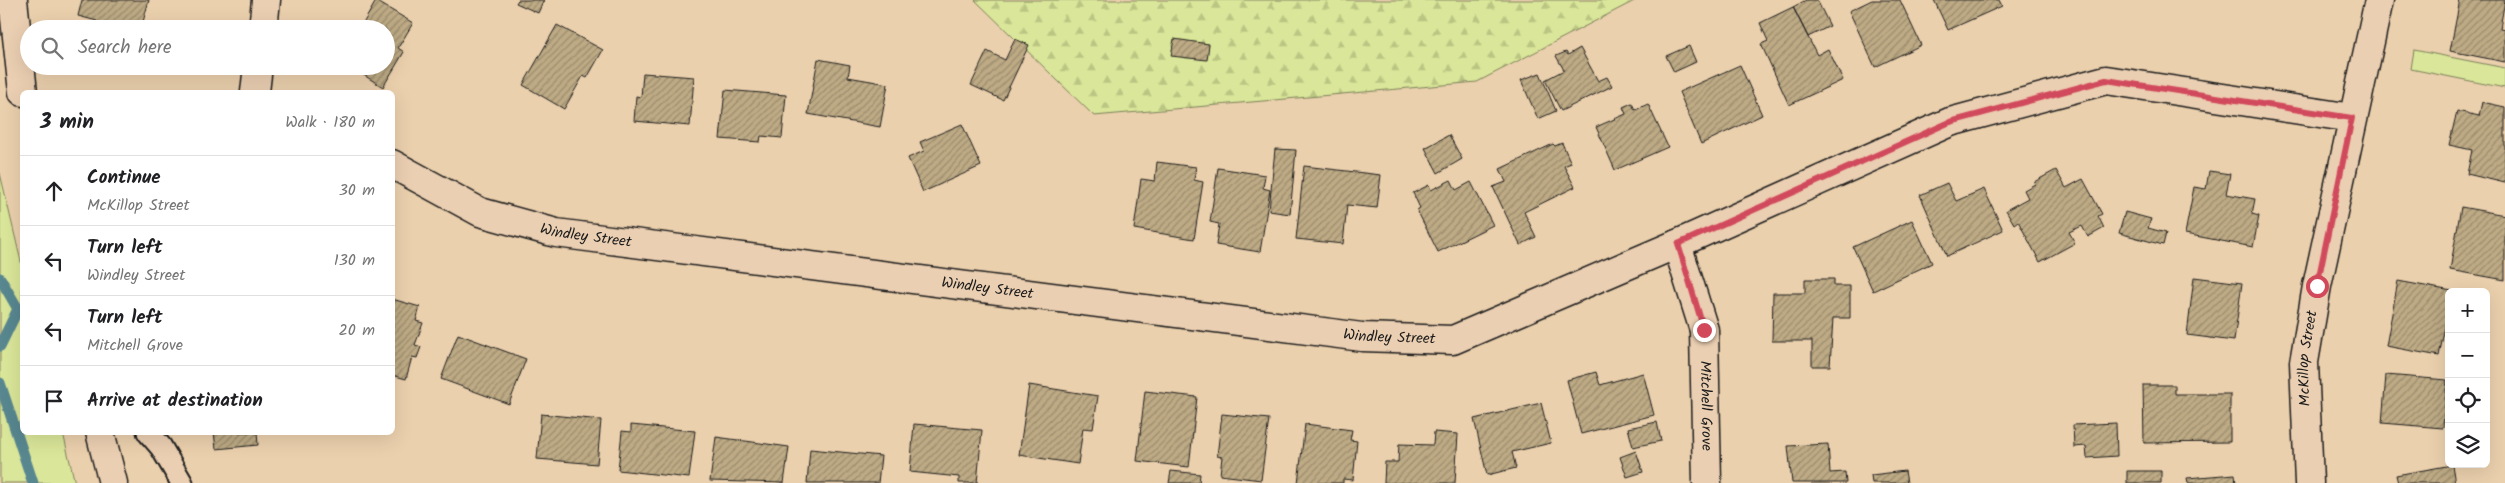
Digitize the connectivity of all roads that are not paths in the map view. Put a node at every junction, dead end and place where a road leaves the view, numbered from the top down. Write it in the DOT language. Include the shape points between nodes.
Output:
graph roads {
  1 [pos="13,0"];
  2 [pos="266,0"];
  3 [pos="2379,0"];
  4 [pos="264,20"];
  5 [pos="20,64"];
  6 [pos="21,75"];
  7 [pos="257,75"];
  8 [pos="23,90"];
  9 [pos="255,90"];
  10 [pos="2352,118"];
  11 [pos="395,166"];
  12 [pos="1678,244"];
  13 [pos="101,435"];
  14 [pos="150,435"];
  15 [pos="113,483"];
  16 [pos="182,483"];
  17 [pos="1708,483"];
  18 [pos="2310,483"];
  1 -- 5 [label="street"];
  2 -- 4 [label="street"];
  3 -- 10 [label="street, McKillop Street"];
  6 -- 8 [label="street"];
  7 -- 9 [label="street"];
  10 -- 12 [label="street, Windley Street" via="2106,80 1950,122"];
  10 -- 18 [label="street, McKillop Street" via="2304,362"];
  11 -- 12 [label="street, Windley Street" via="480,212 556,233 1362,337 1453,340"];
  12 -- 17 [label="street, Mitchell Grove" via="1704,330"];
  13 -- 15 [label="street"];
  14 -- 16 [label="lane"];
}
